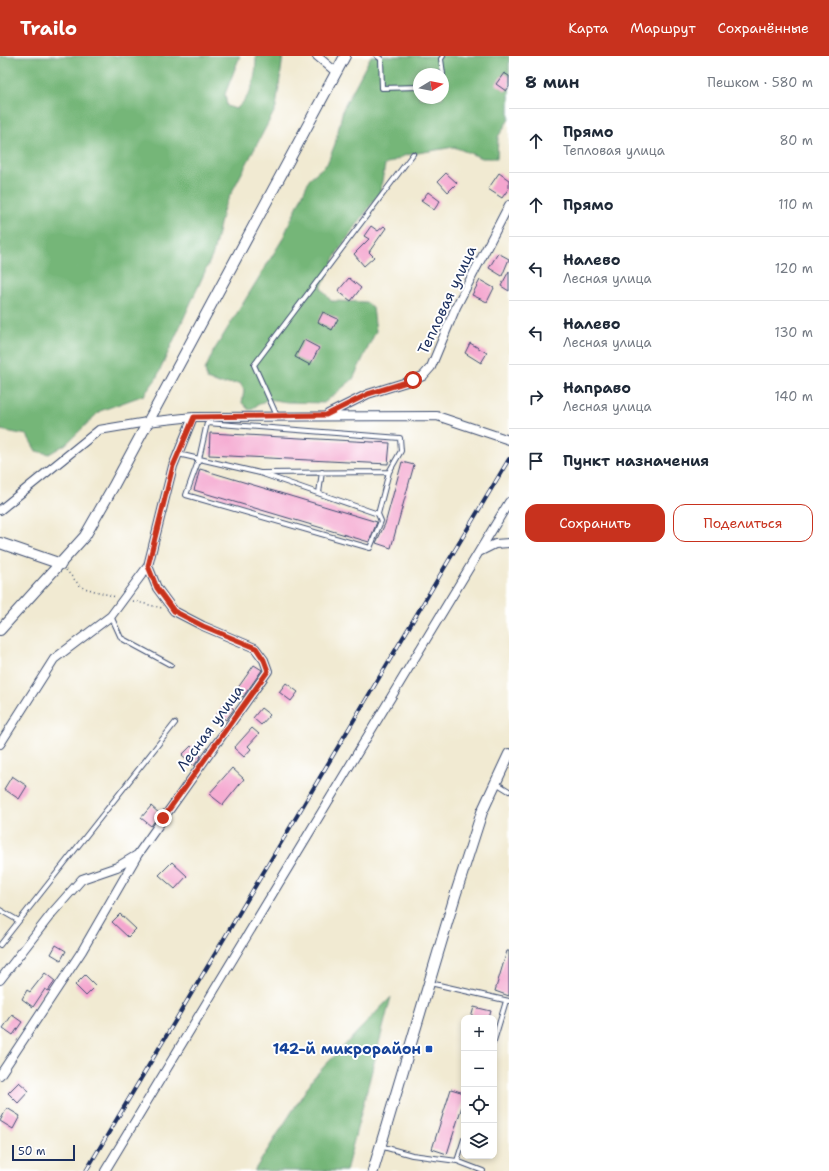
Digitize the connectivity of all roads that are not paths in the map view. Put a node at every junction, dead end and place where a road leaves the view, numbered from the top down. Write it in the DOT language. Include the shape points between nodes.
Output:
graph roads {
  1 [pos="317,56"];
  2 [pos="345,56"];
  3 [pos="377,56"];
  4 [pos="443,56"];
  5 [pos="442,68"];
  6 [pos="336,72"];
  7 [pos="413,87"];
  8 [pos="413,154"];
  9 [pos="509,205"];
  10 [pos="326,415"];
  11 [pos="277,416"];
  12 [pos="194,417"];
  13 [pos="147,422"];
  14 [pos="509,440"];
  15 [pos="178,454"];
  16 [pos="199,459"];
  17 [pos="260,472"];
  18 [pos="322,472"];
  19 [pos="389,472"];
  20 [pos="318,493"];
  21 [pos="509,502"];
  22 [pos="0,510"];
  23 [pos="378,514"];
  24 [pos="0,543"];
  25 [pos="509,543"];
  26 [pos="478,552"];
  27 [pos="61,564"];
  28 [pos="148,566"];
  29 [pos="111,616"];
  30 [pos="0,630"];
  31 [pos="171,665"];
  32 [pos="175,723"];
  33 [pos="0,744"];
  34 [pos="509,754"];
  35 [pos="496,783"];
  36 [pos="509,791"];
  37 [pos="138,854"];
  38 [pos="0,910"];
  39 [pos="18,921"];
  40 [pos="0,945"];
  41 [pos="0,980"];
  42 [pos="429,982"];
  43 [pos="507,1001"];
  44 [pos="497,1032"];
  45 [pos="0,1075"];
  46 [pos="380,1145"];
  47 [pos="461,1148"];
  48 [pos="457,1161"];
  49 [pos="106,1171"];
  50 [pos="373,1171"];
  51 [pos="483,1171"];
  1 -- 6 [label="street"];
  2 -- 6 [label="street"];
  3 -- 7 [label="lane" via="381,59 382,88"];
  4 -- 5 [label="lane"];
  6 -- 13 [label="street"];
  8 -- 11 [label="lane" via="254,365"];
  9 -- 10 [label="street, Тепловая улица" via="456,307 431,367 423,376 368,394"];
  10 -- 11 [label="street"];
  10 -- 14 [label="street" via="437,416"];
  11 -- 12 [label="street"];
  12 -- 13 [label="street"];
  12 -- 15 [label="street"];
  13 -- 22 [label="street" via="99,430"];
  13 -- 27 [label="street" via="85,536"];
  15 -- 16 [label="lane"];
  15 -- 28 [label="street"];
  16 -- 17 [label="lane"];
  16 -- 19 [label="lane" via="207,423 400,438 400,451"];
  16 -- 23 [label="lane" via="186,495 370,548 381,521"];
  17 -- 18 [label="lane"];
  17 -- 20 [label="lane"];
  18 -- 19 [label="lane"];
  18 -- 20 [label="lane"];
  19 -- 23 [label="lane"];
  20 -- 23 [label="lane"];
  21 -- 26 [label="street"];
  24 -- 27 [label="street"];
  25 -- 26 [label="street" via="495,544"];
  26 -- 49 [label="street"];
  27 -- 30 [label="street"];
  28 -- 29 [label="street"];
  28 -- 37 [label="street, Лесная улица" via="157,588 174,611 256,648 268,671"];
  29 -- 31 [label="lane" via="121,638"];
  29 -- 33 [label="street" via="54,659"];
  32 -- 39 [label="lane"];
  34 -- 35 [label="street"];
  35 -- 36 [label="lane"];
  35 -- 42 [label="street" via="482,812"];
  37 -- 41 [label="street" via="117,867 82,880 61,902"];
  37 -- 45 [label="street, Лесная улица" via="82,951"];
  38 -- 39 [label="lane"];
  39 -- 40 [label="lane"];
  42 -- 43 [label="lane"];
  42 -- 46 [label="street"];
  43 -- 44 [label="lane"];
  46 -- 48 [label="lane" via="412,1155"];
  46 -- 50 [label="street"];
  47 -- 48 [label="lane"];
  48 -- 51 [label="lane"];
}
